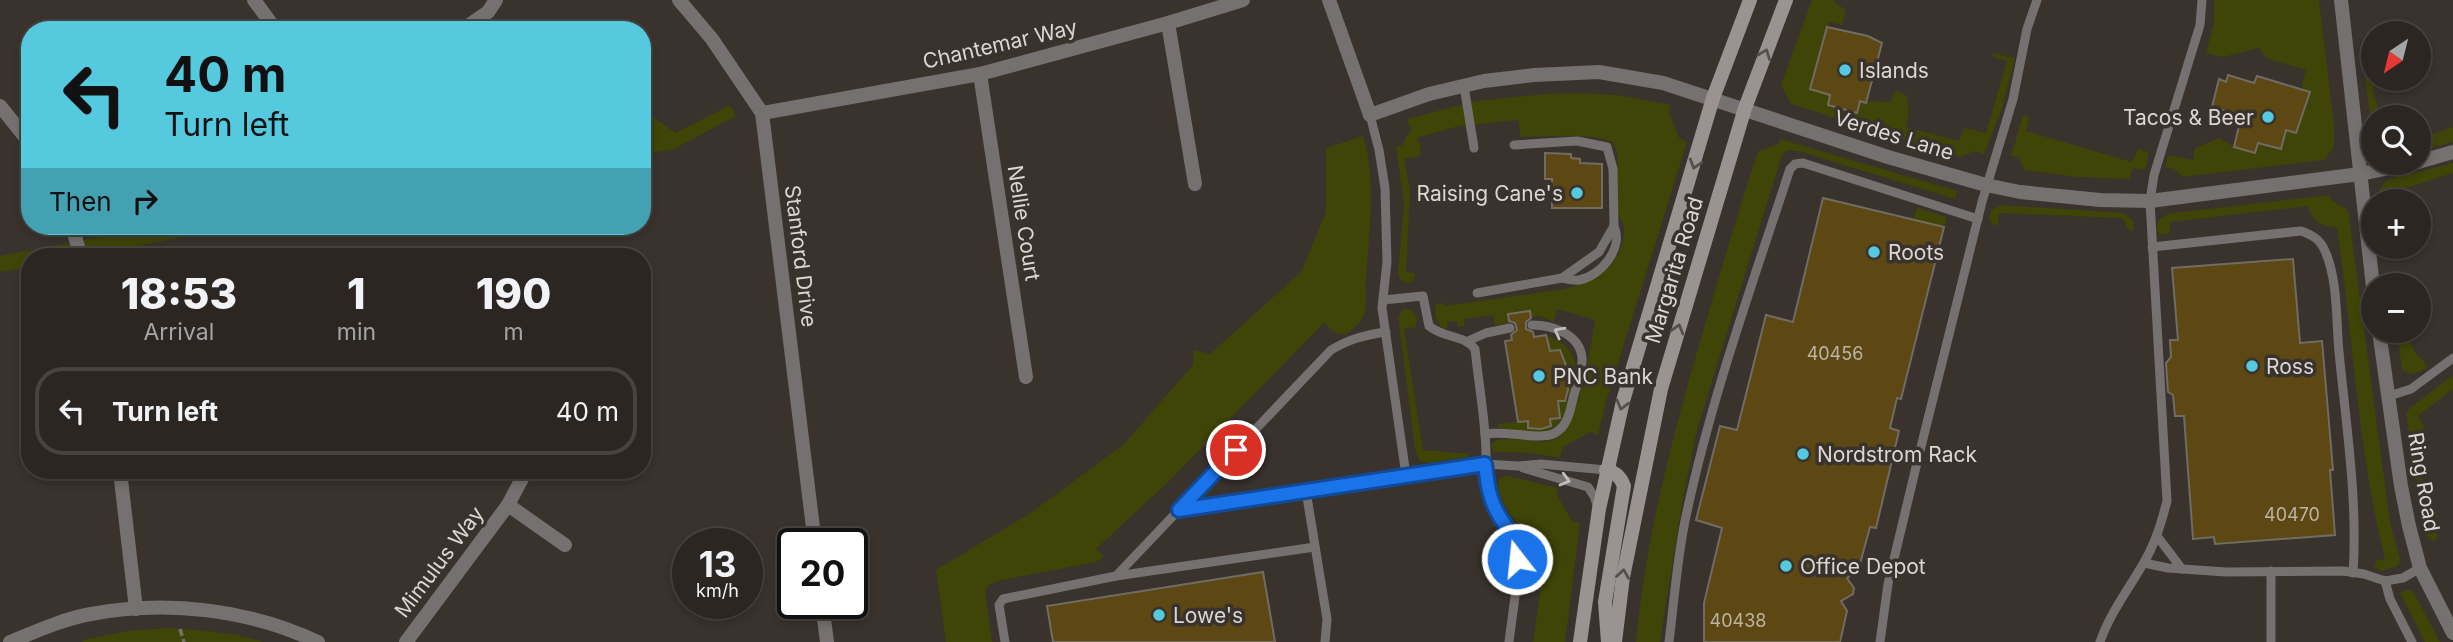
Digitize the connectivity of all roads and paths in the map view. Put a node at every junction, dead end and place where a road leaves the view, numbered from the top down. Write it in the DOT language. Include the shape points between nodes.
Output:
graph roads {
  1 [pos="254,0"];
  2 [pos="496,0"];
  3 [pos="679,0"];
  4 [pos="1243,0"];
  5 [pos="1329,0"];
  6 [pos="1750,0"];
  7 [pos="1786,0"];
  8 [pos="2037,0"];
  9 [pos="2202,0"];
  10 [pos="2341,0"];
  11 [pos="269,21"];
  12 [pos="476,21"];
  13 [pos="1168,23"];
  14 [pos="980,74"];
  15 [pos="1464,86"];
  16 [pos="1713,98"];
  17 [pos="0,106"];
  18 [pos="1745,108"];
  19 [pos="762,113"];
  20 [pos="1370,115"];
  21 [pos="21,132"];
  22 [pos="1514,145"];
  23 [pos="1474,148"];
  24 [pos="2453,152"];
  25 [pos="2431,158"];
  26 [pos="2360,174"];
  27 [pos="1195,184"];
  28 [pos="1986,185"];
  29 [pos="2150,201"];
  30 [pos="1978,219"];
  31 [pos="1614,226"];
  32 [pos="2152,247"];
  33 [pos="2371,273"];
  34 [pos="1562,278"];
  35 [pos="1477,293"];
  36 [pos="1383,300"];
  37 [pos="1532,325"];
  38 [pos="1510,328"];
  39 [pos="1386,332"];
  40 [pos="1468,341"];
  41 [pos="2381,343"];
  42 [pos="2453,358"];
  43 [pos="1026,377"];
  44 [pos="2389,396"];
  45 [pos="1485,434"];
  46 [pos="1485,464"];
  47 [pos="1518,466"];
  48 [pos="1606,470"];
  49 [pos="1406,475"];
  50 [pos="121,479"];
  51 [pos="522,479"];
  52 [pos="1306,491"];
  53 [pos="508,505"];
  54 [pos="1598,509"];
  55 [pos="1179,510"];
  56 [pos="813,528"];
  57 [pos="2157,536"];
  58 [pos="565,545"];
  59 [pos="1315,547"];
  60 [pos="2144,563"];
  61 [pos="2420,568"];
  62 [pos="2182,569"];
  63 [pos="2271,571"];
  64 [pos="2353,573"];
  65 [pos="1116,576"];
  66 [pos="2385,581"];
  67 [pos="136,609"];
  68 [pos="824,619"];
  69 [pos="180,629"];
  70 [pos="2453,633"];
  71 [pos="10,642"];
  72 [pos="184,642"];
  73 [pos="318,642"];
  74 [pos="406,642"];
  75 [pos="827,642"];
  76 [pos="1005,642"];
  77 [pos="1325,642"];
  78 [pos="1509,642"];
  79 [pos="1580,642"];
  80 [pos="1608,642"];
  81 [pos="1615,642"];
  82 [pos="1668,642"];
  83 [pos="1880,642"];
  84 [pos="2100,642"];
  85 [pos="2271,642"];
  86 [pos="2412,642"];
  1 -- 11 [label="street"];
  2 -- 12 [label="street"];
  3 -- 19 [label="street, Stanford Drive" via="712,39"];
  4 -- 13 [label="street, Chantemar Way"];
  5 -- 20 [label="street"];
  6 -- 16 [label="main road, Margarita Road"];
  18 -- 7 [label="main road, Margarita Road, one-way"];
  8 -- 28 [label="lane"];
  9 -- 29 [label="lane" via="2200,25"];
  10 -- 26 [label="street"];
  13 -- 14 [label="street, Chantemar Way"];
  13 -- 27 [label="street"];
  14 -- 19 [label="street, Chantemar Way"];
  14 -- 43 [label="street, Nellie Court"];
  15 -- 16 [label="street, Verdes Lane" via="1534,75 1599,72 1663,83"];
  15 -- 20 [label="street, Verdes Lane"];
  15 -- 23 [label="lane"];
  16 -- 18 [label="street, Verdes Lane"];
  16 -- 48 [label="main road, Margarita Road, one-way"];
  17 -- 21 [label="street"];
  18 -- 28 [label="street, Verdes Lane"];
  81 -- 18 [label="main road, Margarita Road, one-way" via="1623,577 1661,388"];
  19 -- 56 [label="street, Stanford Drive"];
  20 -- 36 [label="lane" via="1385,188"];
  22 -- 31 [label="lane" via="1577,141 1607,147 1614,169"];
  24 -- 25 [label="street, Verdes Lane"];
  26 -- 29 [label="street, Verdes Lane"];
  26 -- 33 [label="street"];
  28 -- 29 [label="street, Verdes Lane" via="2052,196"];
  28 -- 30 [label="lane"];
  29 -- 32 [label="lane"];
  30 -- 82 [label="lane" via="1803,163 1790,169 1706,433 1685,523"];
  30 -- 83 [label="lane" via="1890,575"];
  31 -- 34 [label="lane" via="1599,252"];
  31 -- 34 [label="lane" via="1616,250 1598,270 1579,280"];
  32 -- 57 [label="lane" via="2167,475 2167,501"];
  32 -- 64 [label="lane" via="2301,231 2312,234 2324,247 2332,279 2355,540"];
  34 -- 35 [label="lane"];
  36 -- 39 [label="lane"];
  36 -- 40 [label="lane" via="1423,296 1429,326 1438,334"];
  45 -- 37 [label="lane, one-way" via="1539,437 1558,431 1567,421 1583,360 1580,348 1548,325"];
  38 -- 40 [label="lane"];
  39 -- 49 [label="lane"];
  39 -- 55 [label="lane" via="1362,335 1331,350"];
  40 -- 45 [label="lane" via="1475,349"];
  41 -- 44 [label="street, Ring Road"];
  42 -- 44 [label="lane" via="2411,389"];
  44 -- 61 [label="street, Ring Road" via="2401,486"];
  45 -- 46 [label="lane"];
  46 -- 47 [label="lane"];
  46 -- 49 [label="lane"];
  46 -- 78 [label="lane" via="1488,492 1516,544"];
  47 -- 48 [label="lane"];
  47 -- 54 [label="lane, one-way" via="1588,487"];
  48 -- 54 [label="main road, Margarita Road"];
  48 -- 80 [label="main road" via="1615,473 1624,486 1605,602"];
  49 -- 52 [label="lane"];
  50 -- 67 [label="street"];
  51 -- 53 [label="street, Mimulus Way"];
  52 -- 55 [label="lane"];
  52 -- 59 [label="lane"];
  53 -- 58 [label="street"];
  53 -- 74 [label="street, Mimulus Way"];
  54 -- 79 [label="main road, Margarita Road"];
  55 -- 65 [label="lane"];
  57 -- 60 [label="lane"];
  57 -- 62 [label="lane"];
  59 -- 65 [label="lane"];
  59 -- 77 [label="lane" via="1327,618"];
  60 -- 62 [label="lane"];
  60 -- 84 [label="lane"];
  61 -- 66 [label="lane"];
  61 -- 70 [label="street, Ring Road"];
  62 -- 63 [label="lane"];
  63 -- 64 [label="lane"];
  63 -- 85 [label="lane"];
  64 -- 66 [label="lane"];
  65 -- 76 [label="lane" via="1003,599 999,605"];
  66 -- 86 [label="lane" via="2389,599"];
  67 -- 71 [label="street" via="55,623"];
  67 -- 73 [label="street" via="233,613"];
  68 -- 75 [label="street"];
  69 -- 72 [label="path"];
}
